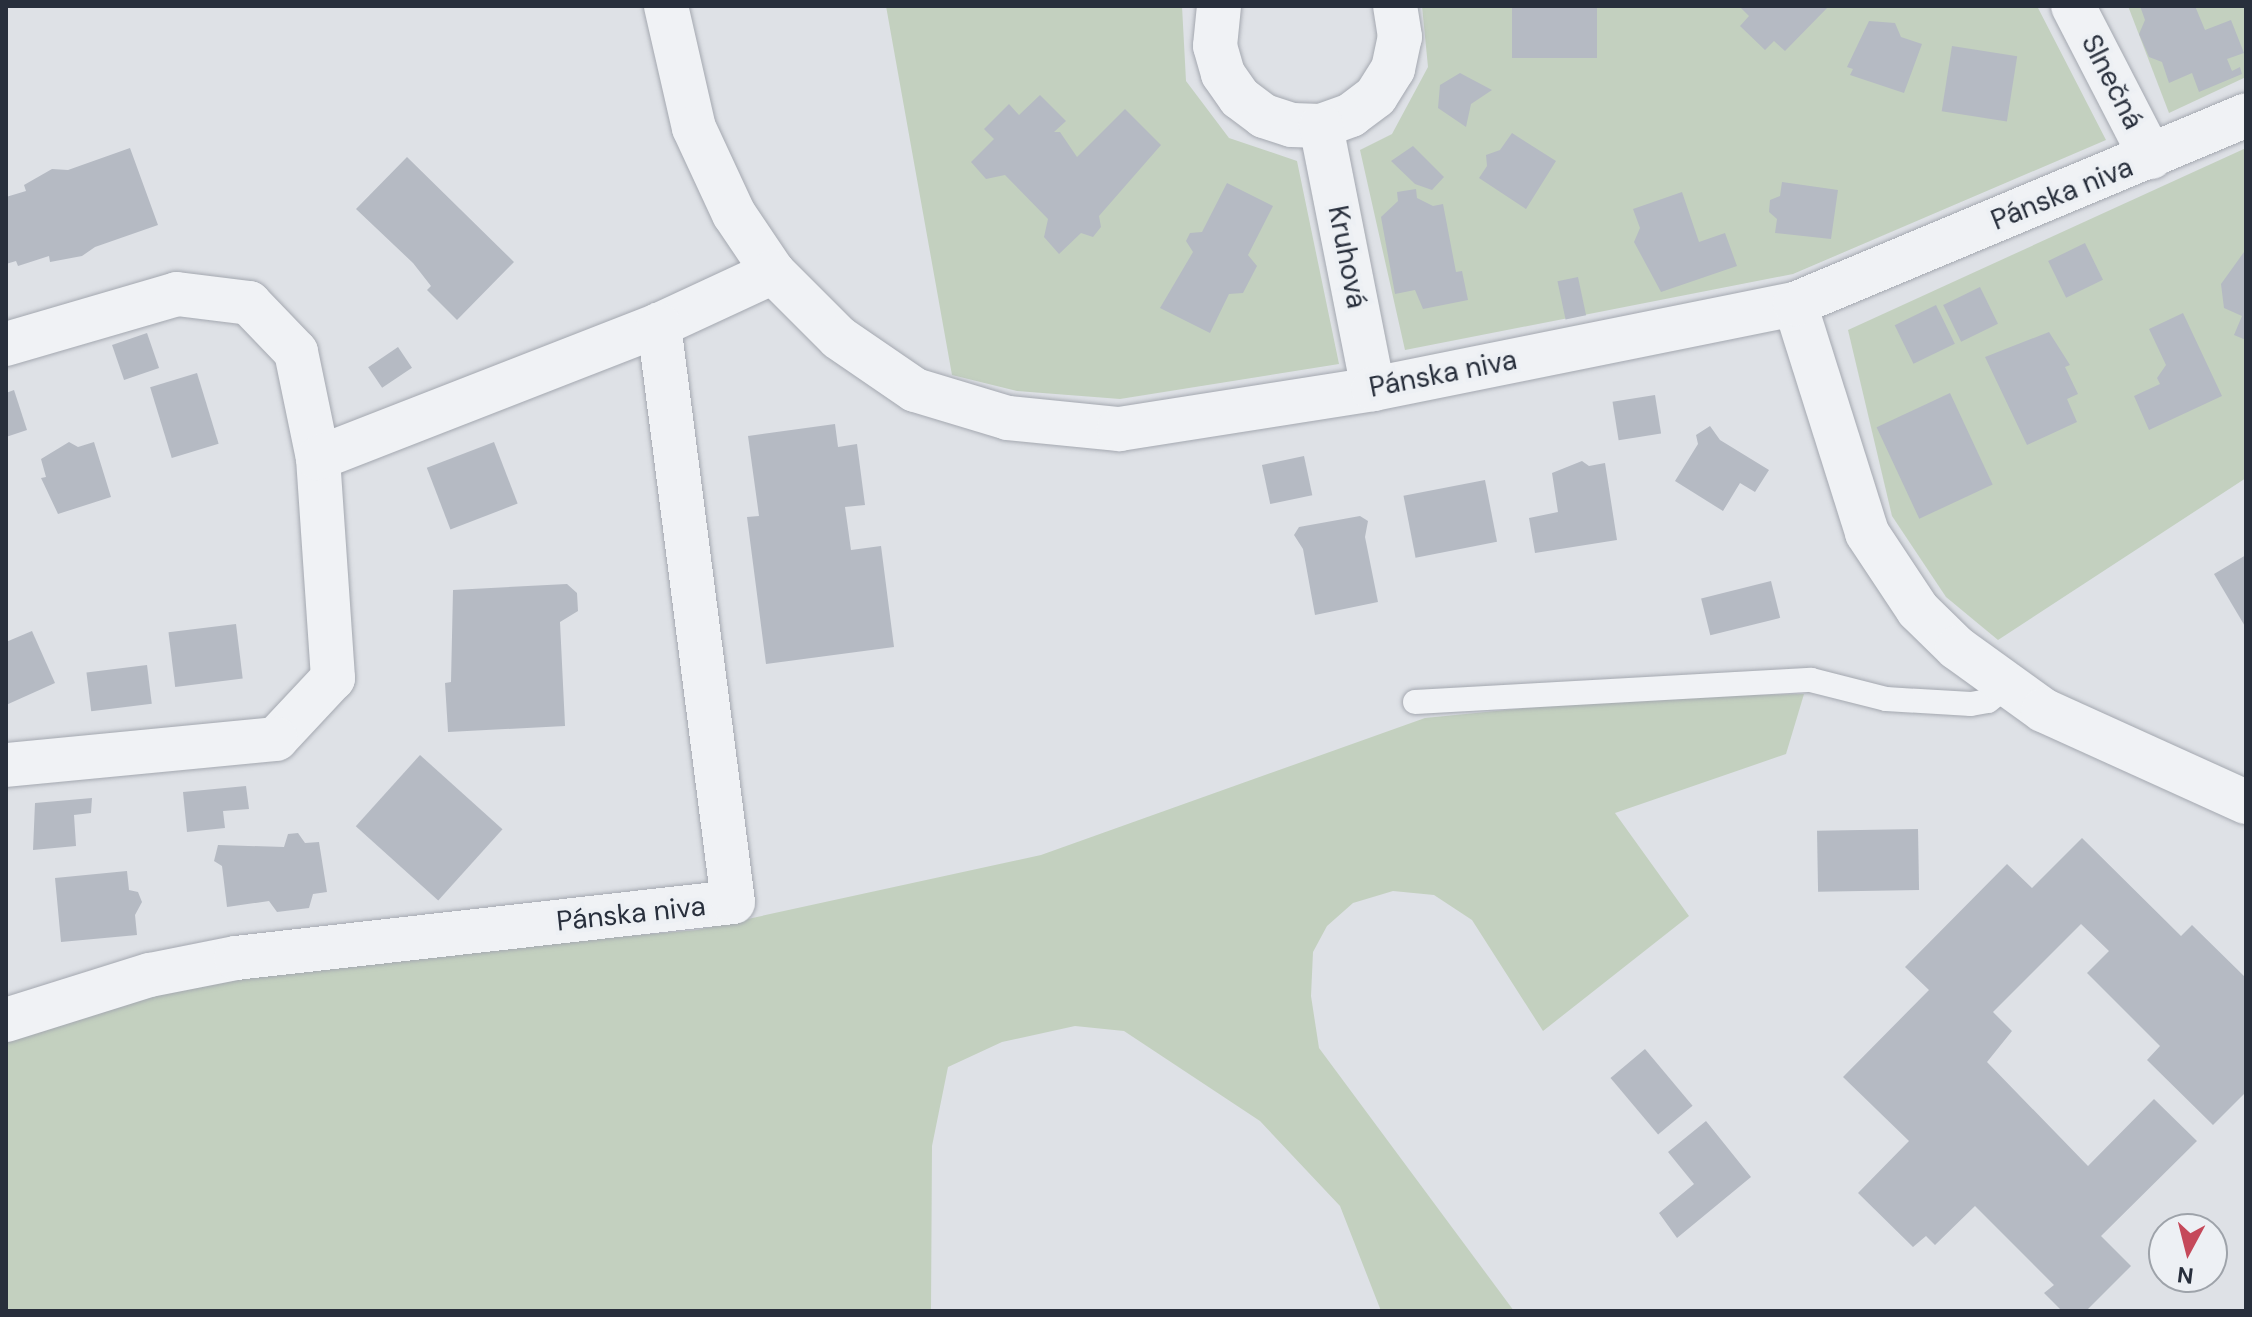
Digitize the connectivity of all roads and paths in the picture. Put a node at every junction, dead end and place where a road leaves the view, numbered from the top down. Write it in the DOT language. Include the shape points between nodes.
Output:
graph roads {
  1 [pos="666,6"];
  2 [pos="1219,6"];
  3 [pos="1395,6"];
  4 [pos="2073,6"];
  5 [pos="2246,115"];
  6 [pos="1321,126"];
  7 [pos="2151,157"];
  8 [pos="773,272"];
  9 [pos="1795,304"];
  10 [pos="659,325"];
  11 [pos="6,344"];
  12 [pos="1373,389"];
  13 [pos="318,458"];
  14 [pos="2007,686"];
  15 [pos="1415,702"];
  16 [pos="6,765"];
  17 [pos="2246,802"];
  18 [pos="6,1020"];
  1 -- 8 [label="street, Pánska niva" via="693,125 734,214"];
  2 -- 6 [label="street" via="1215,46 1223,74 1240,98 1264,116 1292,125"];
  3 -- 6 [label="street" via="1400,37 1393,69 1376,96 1351,115"];
  4 -- 7 [label="street, Slnečná"];
  5 -- 7 [label="street, Pánska niva"];
  6 -- 12 [label="street, Kruhová"];
  7 -- 9 [label="street, Pánska niva"];
  8 -- 10 [label="street"];
  8 -- 12 [label="street, Pánska niva" via="839,338 915,390 1008,418 1119,429"];
  9 -- 12 [label="street, Pánska niva"];
  9 -- 14 [label="street" via="1867,533 1918,610"];
  10 -- 13 [label="street"];
  10 -- 18 [label="street, Pánska niva" via="733,902 236,958 150,975"];
  11 -- 13 [label="street" via="177,294 249,303 296,352"];
  13 -- 16 [label="street" via="333,678 276,739"];
  14 -- 15 [label="lane" via="1988,701 1971,704 1886,699 1811,680"];
  14 -- 17 [label="street" via="2043,710"];
}
